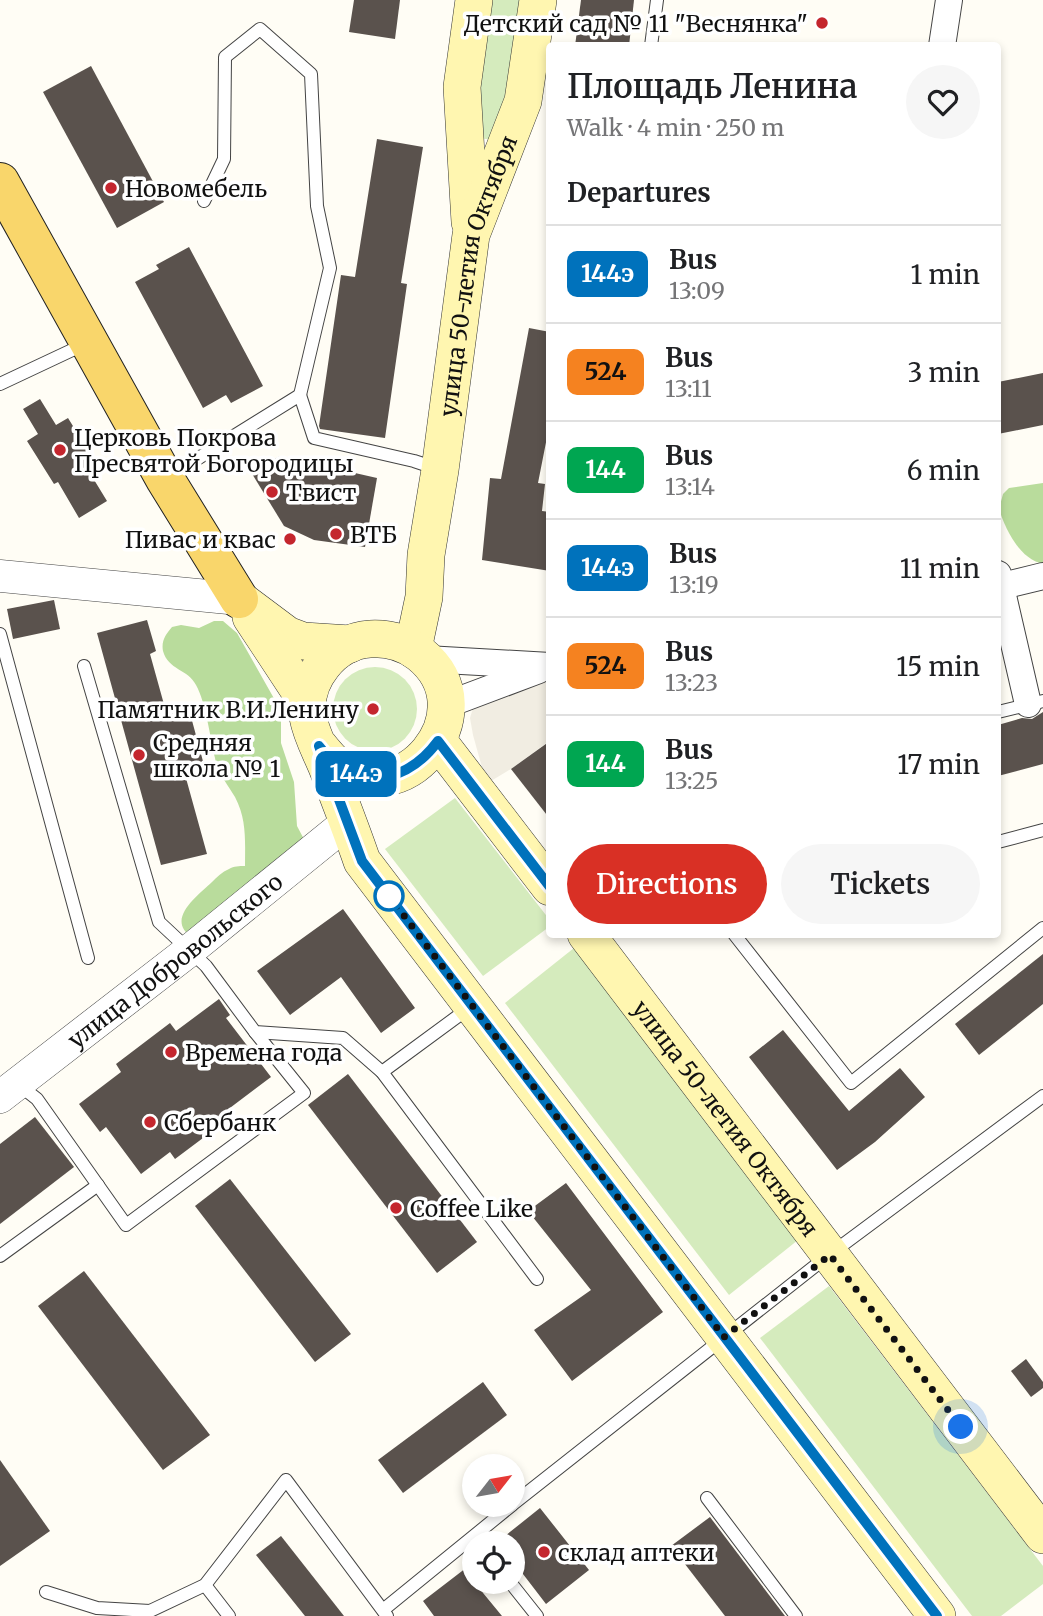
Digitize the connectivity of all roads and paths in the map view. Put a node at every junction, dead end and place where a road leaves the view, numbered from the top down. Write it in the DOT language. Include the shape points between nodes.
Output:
graph roads {
  1 [pos="474,0"];
  2 [pos="538,0"];
  3 [pos="657,0"];
  4 [pos="949,0"];
  5 [pos="652,42"];
  6 [pos="943,42"];
  7 [pos="0,182"];
  8 [pos="204,201"];
  9 [pos="471,235"];
  10 [pos="89,342"];
  11 [pos="0,384"];
  12 [pos="300,395"];
  13 [pos="440,470"];
  14 [pos="165,479"];
  15 [pos="0,576"];
  16 [pos="1043,576"];
  17 [pos="1001,583"];
  18 [pos="1001,593"];
  19 [pos="239,599"];
  20 [pos="0,634"];
  21 [pos="393,648"];
  22 [pos="85,666"];
  23 [pos="546,667"];
  24 [pos="546,668"];
  25 [pos="307,702"];
  26 [pos="1035,702"];
  27 [pos="446,705"];
  28 [pos="1001,711"];
  29 [pos="438,741"];
  30 [pos="319,746"];
  31 [pos="407,770"];
  32 [pos="349,821"];
  33 [pos="1043,830"];
  34 [pos="1001,841"];
  35 [pos="546,882"];
  36 [pos="1043,928"];
  37 [pos="589,938"];
  38 [pos="737,938"];
  39 [pos="190,950"];
  40 [pos="88,958"];
  41 [pos="472,1006"];
  42 [pos="255,1032"];
  43 [pos="382,1072"];
  44 [pos="9,1090"];
  45 [pos="1043,1096"];
  46 [pos="97,1185"];
  47 [pos="830,1255"];
  48 [pos="0,1256"];
  49 [pos="537,1279"];
  50 [pos="724,1337"];
  51 [pos="525,1495"];
  52 [pos="707,1498"];
  53 [pos="500,1517"];
  54 [pos="485,1531"];
  55 [pos="1043,1535"];
  56 [pos="462,1551"];
  57 [pos="205,1585"];
  58 [pos="46,1592"];
  59 [pos="520,1594"];
  60 [pos="385,1613"];
  61 [pos="229,1616"];
  62 [pos="537,1616"];
  63 [pos="796,1616"];
  64 [pos="937,1616"];
  1 -- 9 [label="main road" via="462,87"];
  2 -- 9 [label="main road, улица 50-летия Октября" via="523,101"];
  3 -- 5 [label="lane"];
  4 -- 6 [label="street"];
  7 -- 10 [label="main road"];
  8 -- 12 [label="lane" via="224,159 225,57 260,29 311,74 317,206 330,268"];
  9 -- 13 [label="main road, улица 50-летия Октября"];
  10 -- 11 [label="lane"];
  10 -- 14 [label="main road"];
  12 -- 13 [label="lane" via="314,438"];
  12 -- 14 [label="lane"];
  13 -- 21 [label="main road, улица 50-летия Октября" via="424,597"];
  14 -- 19 [label="main road"];
  15 -- 19 [label="street"];
  16 -- 17 [label="street"];
  18 -- 26 [label="street"];
  19 -- 21 [label="main road" via="295,638"];
  19 -- 25 [label="main road"];
  20 -- 40 [label="lane"];
  21 -- 23 [label="street"];
  21 -- 25 [label="main road" via="333,654 313,679"];
  21 -- 27 [label="main road" via="440,679"];
  22 -- 39 [label="lane" via="159,922"];
  24 -- 27 [label="street"];
  25 -- 30 [label="main road" via="311,731"];
  26 -- 28 [label="lane"];
  27 -- 29 [label="main road"];
  29 -- 31 [label="main road"];
  29 -- 35 [label="main road"];
  30 -- 31 [label="main road" via="349,772 390,776"];
  30 -- 32 [label="main road"];
  31 -- 32 [label="main road"];
  32 -- 39 [label="street, улица Добровольского"];
  32 -- 41 [label="main road" via="362,861"];
  33 -- 34 [label="lane"];
  36 -- 38 [label="lane" via="851,1083"];
  37 -- 47 [label="main road, улица 50-летия Октября"];
  39 -- 42 [label="lane"];
  39 -- 44 [label="street, улица Добровольского"];
  41 -- 43 [label="lane"];
  41 -- 50 [label="main road"];
  42 -- 43 [label="lane" via="343,1038"];
  42 -- 46 [label="lane" via="304,1093 126,1225"];
  43 -- 49 [label="lane"];
  44 -- 46 [label="lane" via="37,1099"];
  45 -- 47 [label="lane"];
  46 -- 48 [label="lane"];
  47 -- 50 [label="lane"];
  47 -- 55 [label="main road, улица 50-летия Октября"];
  50 -- 51 [label="lane"];
  50 -- 64 [label="main road"];
  52 -- 63 [label="lane"];
  53 -- 54 [label="lane"];
  56 -- 60 [label="lane"];
  57 -- 58 [label="lane" via="150,1611 97,1608"];
  57 -- 60 [label="lane" via="286,1480"];
  57 -- 61 [label="lane"];
  59 -- 62 [label="lane"];
}
